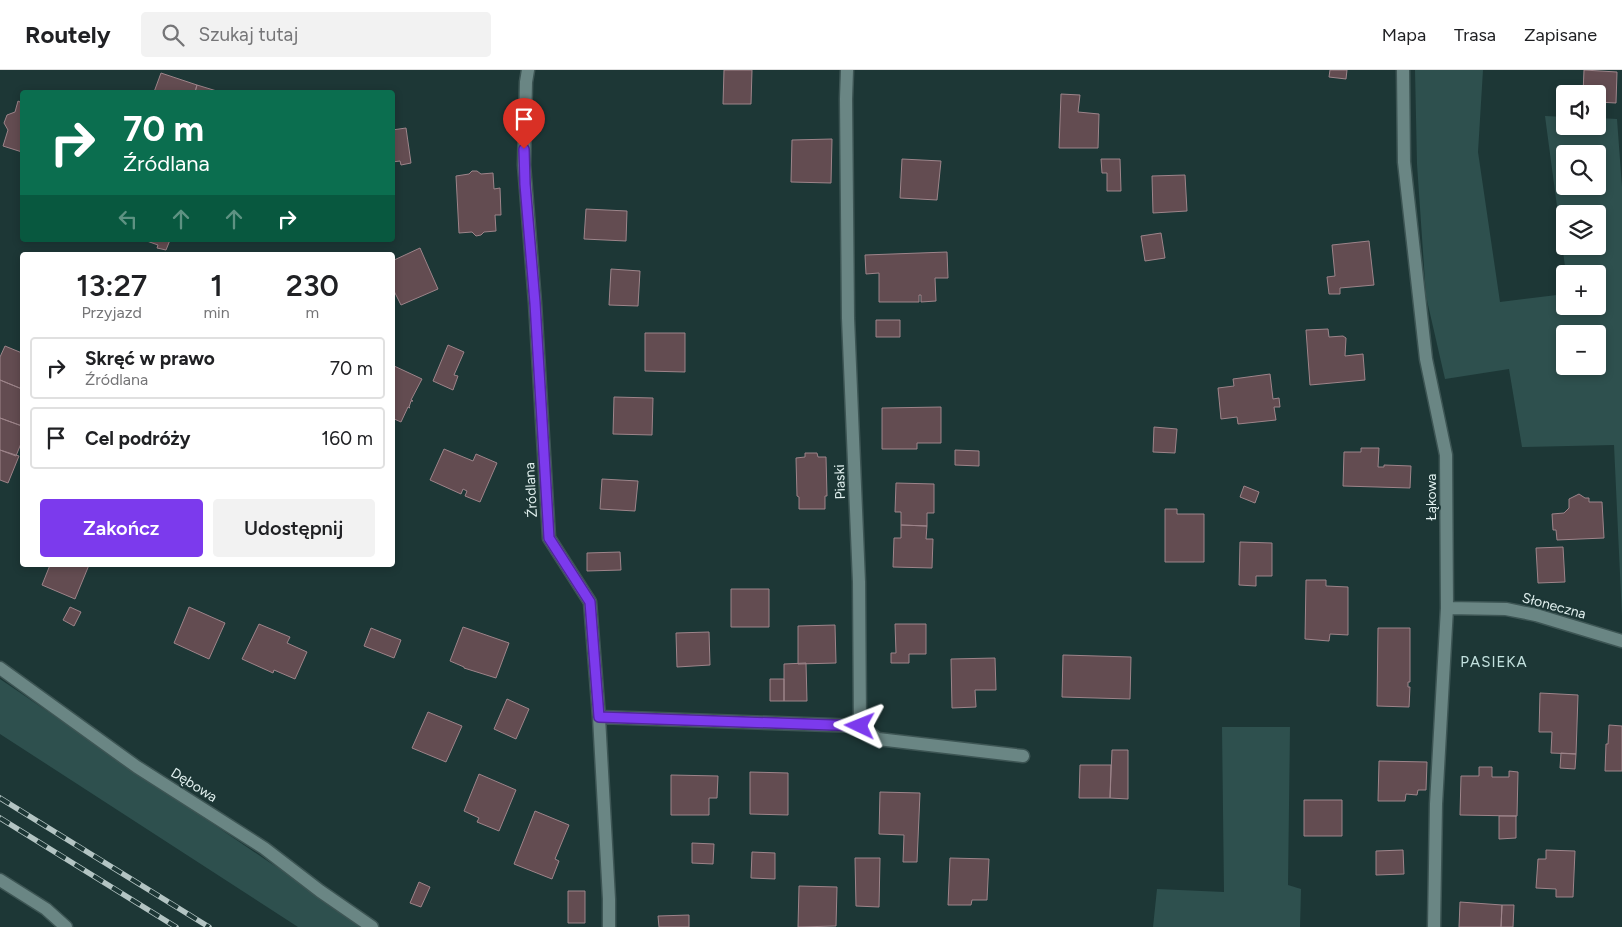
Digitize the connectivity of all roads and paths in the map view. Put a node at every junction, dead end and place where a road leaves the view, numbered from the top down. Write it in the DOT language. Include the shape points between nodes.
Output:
graph roads {
  1 [pos="528,70"];
  2 [pos="847,70"];
  3 [pos="1403,70"];
  4 [pos="1447,608"];
  5 [pos="1622,641"];
  6 [pos="0,668"];
  7 [pos="599,717"];
  8 [pos="860,726"];
  9 [pos="1023,756"];
  10 [pos="0,880"];
  11 [pos="66,927"];
  12 [pos="372,927"];
  13 [pos="609,927"];
  14 [pos="1434,927"];
  1 -- 7 [label="street, Źródlana" via="524,165 549,538 590,602"];
  2 -- 8 [label="street, Piaski" via="848,318 859,582"];
  3 -- 4 [label="street, Łąkowa" via="1404,162 1426,359 1446,455"];
  4 -- 5 [label="street, Słoneczna" via="1506,609"];
  4 -- 14 [label="street, Łąkowa" via="1436,804"];
  6 -- 12 [label="street, Dębowa" via="136,766 264,848"];
  7 -- 8 [label="street"];
  7 -- 13 [label="street, Źródlana"];
  8 -- 9 [label="street" via="878,739"];
  10 -- 11 [label="street" via="46,908"];
}
